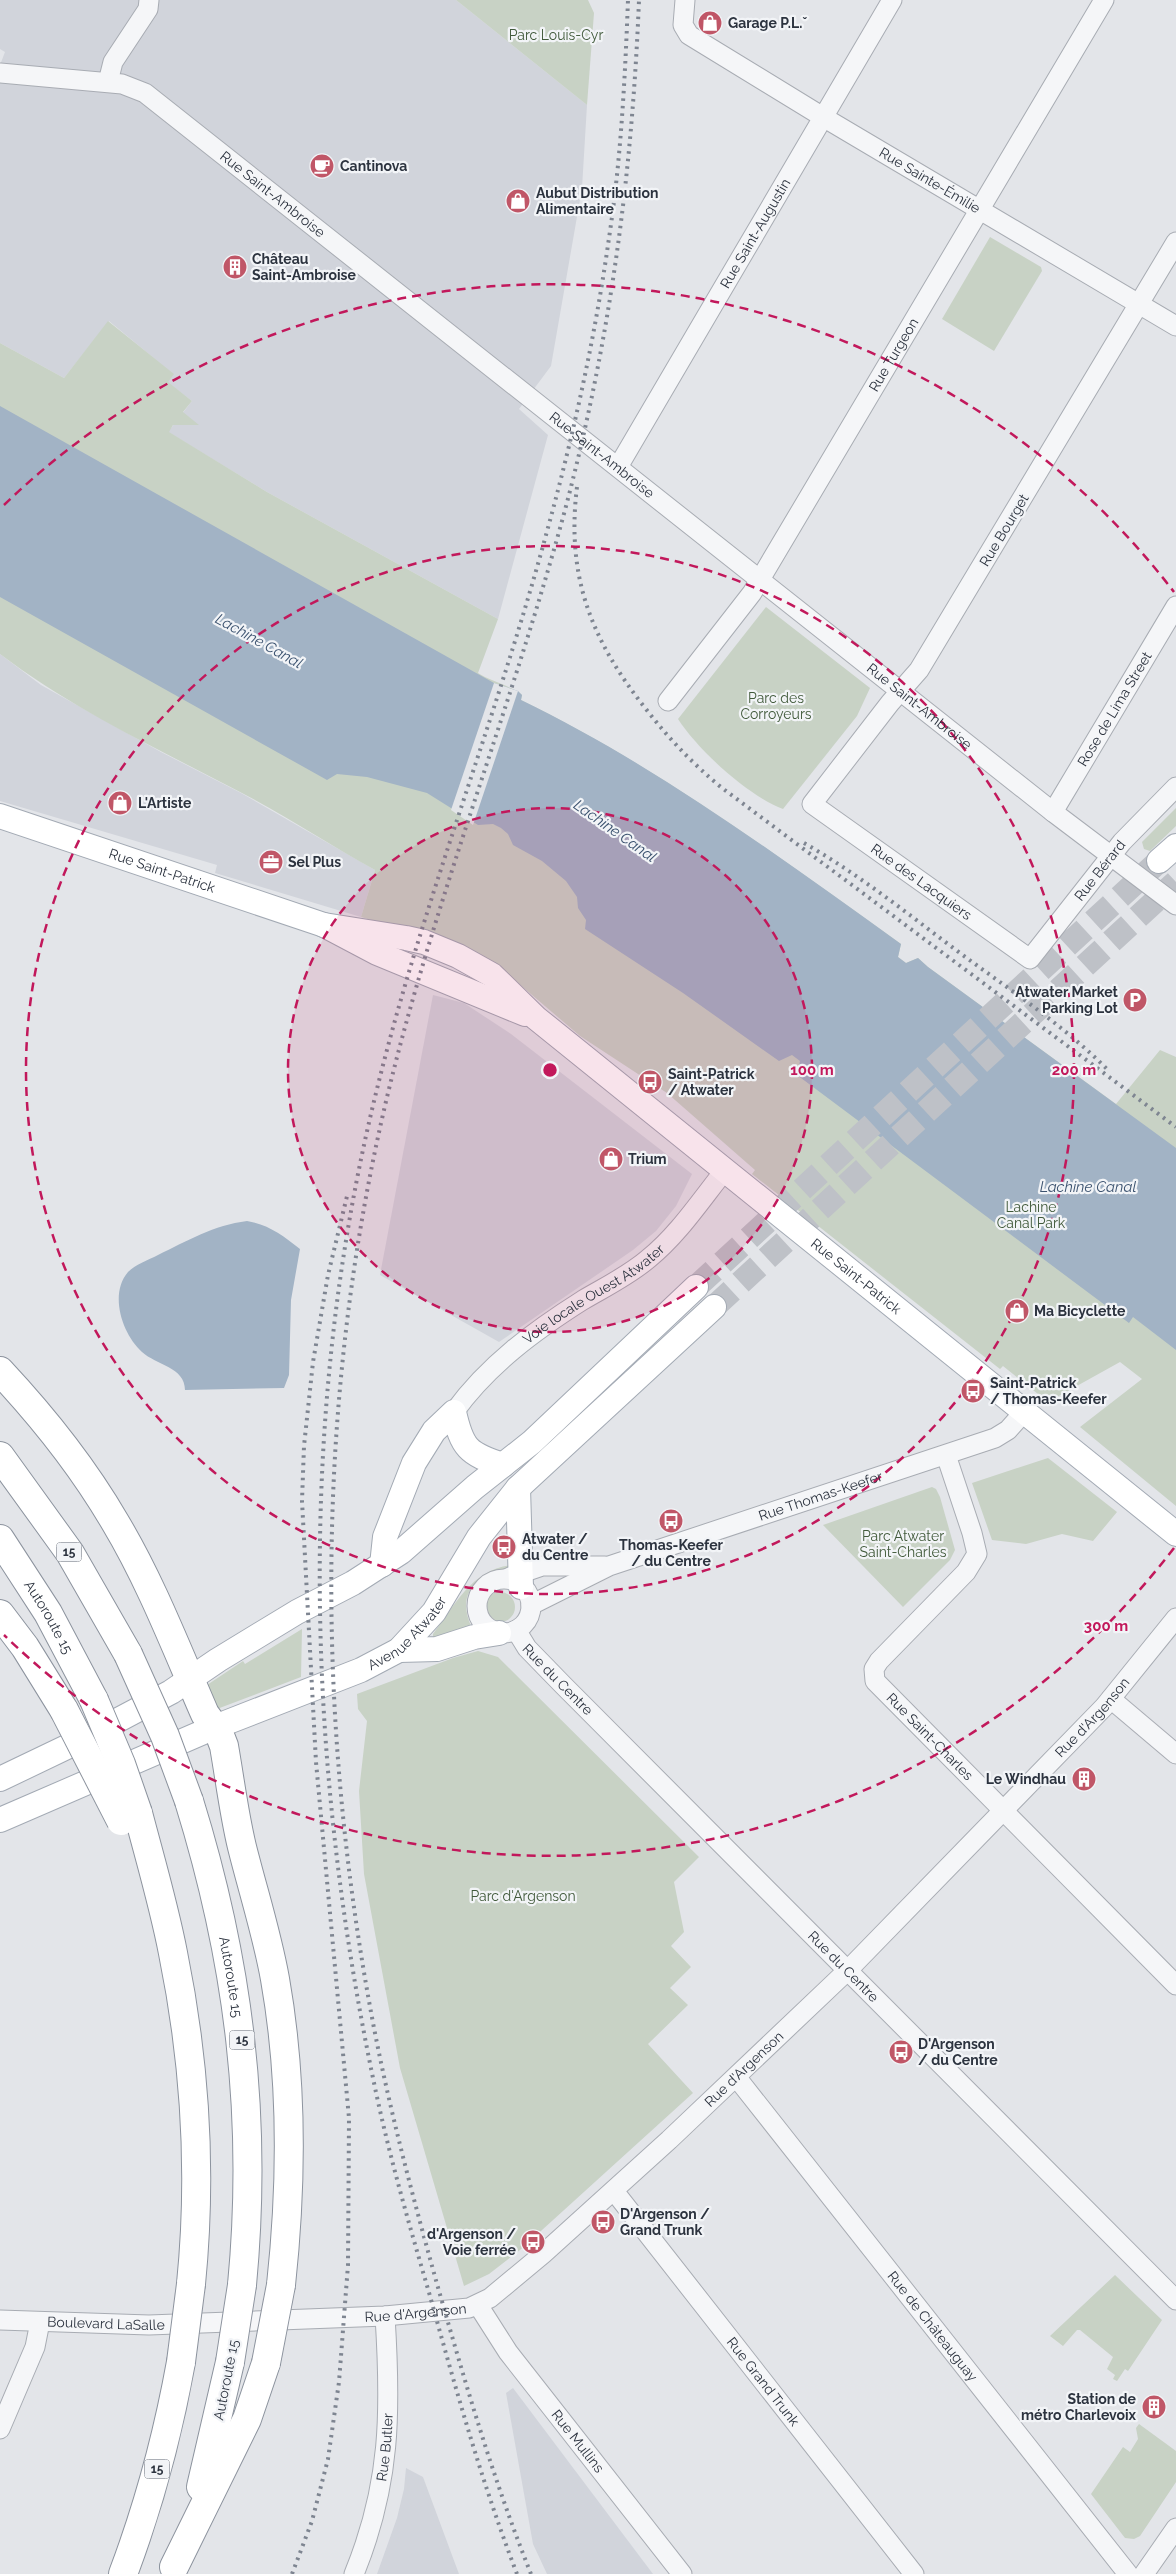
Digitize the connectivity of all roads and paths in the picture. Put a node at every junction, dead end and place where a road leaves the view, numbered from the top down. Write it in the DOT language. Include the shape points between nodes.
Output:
graph roads {
  1 [pos="150,0"];
  2 [pos="685,0"];
  3 [pos="892,0"];
  4 [pos="1104,0"];
  5 [pos="0,73"];
  6 [pos="108,82"];
  7 [pos="823,117"];
  8 [pos="981,210"];
  9 [pos="1176,242"];
  10 [pos="1139,304"];
  11 [pos="1176,326"];
  12 [pos="618,467"];
  13 [pos="760,579"];
  14 [pos="1176,606"];
  15 [pos="901,692"];
  16 [pos="668,701"];
  17 [pos="1176,787"];
  18 [pos="812,804"];
  19 [pos="1052,812"];
  20 [pos="0,816"];
  21 [pos="1111,856"];
  22 [pos="1176,905"];
  23 [pos="1030,959"];
  24 [pos="725,1170"];
  25 [pos="696,1287"];
  26 [pos="714,1308"];
  27 [pos="0,1371"];
  28 [pos="454,1412"];
  29 [pos="1024,1412"];
  30 [pos="946,1455"];
  31 [pos="0,1456"];
  32 [pos="503,1465"];
  33 [pos="518,1488"];
  34 [pos="1176,1534"];
  35 [pos="0,1539"];
  36 [pos="382,1565"];
  37 [pos="609,1566"];
  38 [pos="524,1582"];
  39 [pos="0,1614"];
  40 [pos="1176,1618"];
  41 [pos="508,1631"];
  42 [pos="399,1650"];
  43 [pos="190,1679"];
  44 [pos="1111,1699"];
  45 [pos="215,1727"];
  46 [pos="1176,1754"];
  47 [pos="0,1779"];
  48 [pos="1004,1811"];
  49 [pos="129,1817"];
  50 [pos="0,1820"];
  51 [pos="848,1970"];
  52 [pos="1176,1985"];
  53 [pos="737,2078"];
  54 [pos="614,2191"];
  55 [pos="1176,2300"];
  56 [pos="478,2305"];
  57 [pos="385,2316"];
  58 [pos="0,2320"];
  59 [pos="40,2322"];
  60 [pos="211,2322"];
  61 [pos="0,2429"];
  62 [pos="1176,2528"];
  63 [pos="173,2571"];
  64 [pos="123,2574"];
  65 [pos="354,2574"];
  66 [pos="682,2574"];
  67 [pos="914,2574"];
  68 [pos="1128,2574"];
  69 [pos="1144,2574"];
  1 -- 6 [label="street" via="148,9 113,62"];
  2 -- 7 [label="street, Rue Sainte-Émilie" via="682,21 685,31"];
  3 -- 7 [label="street, Rue Saint-Augustin"];
  4 -- 8 [label="street, Rue Turgeon"];
  5 -- 6 [label="street, Rue Saint-Ambroise"];
  6 -- 12 [label="street, Rue Saint-Ambroise" via="132,86 151,98"];
  7 -- 8 [label="street, Rue Sainte-Émilie"];
  7 -- 12 [label="street, Rue Saint-Augustin"];
  8 -- 10 [label="street, Rue Sainte-Émilie"];
  8 -- 13 [label="street, Rue Turgeon"];
  9 -- 10 [label="street, Rue Bourget"];
  10 -- 11 [label="street, Rue Sainte-Émilie"];
  10 -- 15 [label="street, Rue Bourget" via="919,670"];
  12 -- 13 [label="street, Rue Saint-Ambroise"];
  13 -- 15 [label="street, Rue Saint-Ambroise"];
  13 -- 16 [label="street, Rue Turgeon"];
  14 -- 19 [label="street, Rose de Lima Street"];
  15 -- 18 [label="street, Rue Bourget"];
  15 -- 19 [label="street, Rue Saint-Ambroise"];
  17 -- 21 [label="street, Rue Bérard"];
  18 -- 23 [label="street, Rue des Lacquiers"];
  19 -- 21 [label="street, Rue Saint-Ambroise"];
  20 -- 24 [label="main road, Rue Saint-Patrick" via="324,925 415,940 458,956 492,975 536,1018"];
  21 -- 22 [label="street, Rue Saint-Ambroise"];
  21 -- 23 [label="street, Rue Bérard"];
  24 -- 28 [label="street, Voie locale Ouest Atwater" via="656,1252 519,1345 482,1378"];
  24 -- 29 [label="main road, Rue Saint-Patrick"];
  25 -- 32 [label="main road" via="532,1442"];
  26 -- 33 [label="main road, Avenue Atwater"];
  27 -- 43 [label="highway" via="61,1442 115,1522"];
  28 -- 32 [label="main road" via="466,1448"];
  28 -- 36 [label="main road" via="434,1431 414,1463 385,1537"];
  29 -- 30 [label="street, Rue Thomas-Keefer" via="1000,1436"];
  29 -- 34 [label="main road, Rue Saint-Patrick"];
  30 -- 37 [label="street, Rue Thomas-Keefer"];
  30 -- 48 [label="street, Rue Saint-Charles" via="977,1554 966,1572 879,1661 874,1677"];
  31 -- 63 [label="highway, Autoroute 15 / 15, bridge" via="70,1553 128,1654 166,1736 217,1897 230,1959 241,2037 249,2149 242,2285 230,2362 203,2479"];
  32 -- 36 [label="main road" via="414,1542"];
  33 -- 38 [label="main road"];
  33 -- 42 [label="main road, Avenue Atwater" via="479,1537 434,1612"];
  35 -- 49 [label="highway, Autoroute 15 / 15, bridge" via="48,1613 94,1700 121,1764"];
  36 -- 43 [label="main road" via="297,1612"];
  37 -- 38 [label="street, Rue Thomas-Keefer"];
  37 -- 38 [label="street, Rue Thomas-Keefer"];
  38 -- 41 [label="street" via="527,1618"];
  38 -- 41 [label="street" via="486,1587 477,1604 482,1623"];
  39 -- 49 [label="highway, bridge" via="25,1647"];
  40 -- 44 [label="street, Rue d'Argenson"];
  41 -- 42 [label="main road" via="474,1637 437,1649"];
  41 -- 51 [label="street, Rue du Centre"];
  42 -- 45 [label="main road, Avenue Atwater" via="353,1673"];
  43 -- 45 [label="highway" via="205,1714"];
  43 -- 47 [label="main road" via="102,1730"];
  44 -- 46 [label="street"];
  44 -- 48 [label="street, Rue d'Argenson"];
  45 -- 50 [label="main road, Avenue Atwater"];
  45 -- 63 [label="highway, bridge" via="224,1746 242,1847 266,1937 284,2052 289,2177 281,2285 266,2363 247,2419"];
  48 -- 51 [label="street, Rue d'Argenson"];
  48 -- 52 [label="street, Rue Saint-Charles"];
  49 -- 64 [label="highway, Autoroute 15 / 15, bridge" via="165,1917 179,1986 193,2100 196,2180 191,2284 181,2362 154,2481"];
  51 -- 53 [label="street, Rue d'Argenson"];
  51 -- 55 [label="street, Rue du Centre"];
  53 -- 54 [label="street, Rue d'Argenson"];
  53 -- 68 [label="street, Rue de Châteauguay"];
  54 -- 56 [label="street, Rue d'Argenson" via="512,2282"];
  54 -- 67 [label="street, Rue Grand Trunk"];
  56 -- 57 [label="street, Rue d'Argenson" via="442,2312"];
  56 -- 66 [label="street, Rue Mullins" via="508,2352"];
  57 -- 60 [label="street, Rue d'Argenson"];
  57 -- 65 [label="street, Rue Butler" via="389,2401 385,2463 373,2521"];
  58 -- 59 [label="street, Boulevard LaSalle"];
  59 -- 60 [label="street, Boulevard LaSalle" via="122,2325"];
  59 -- 61 [label="street" via="35,2347"];
  62 -- 69 [label="street"];
}
